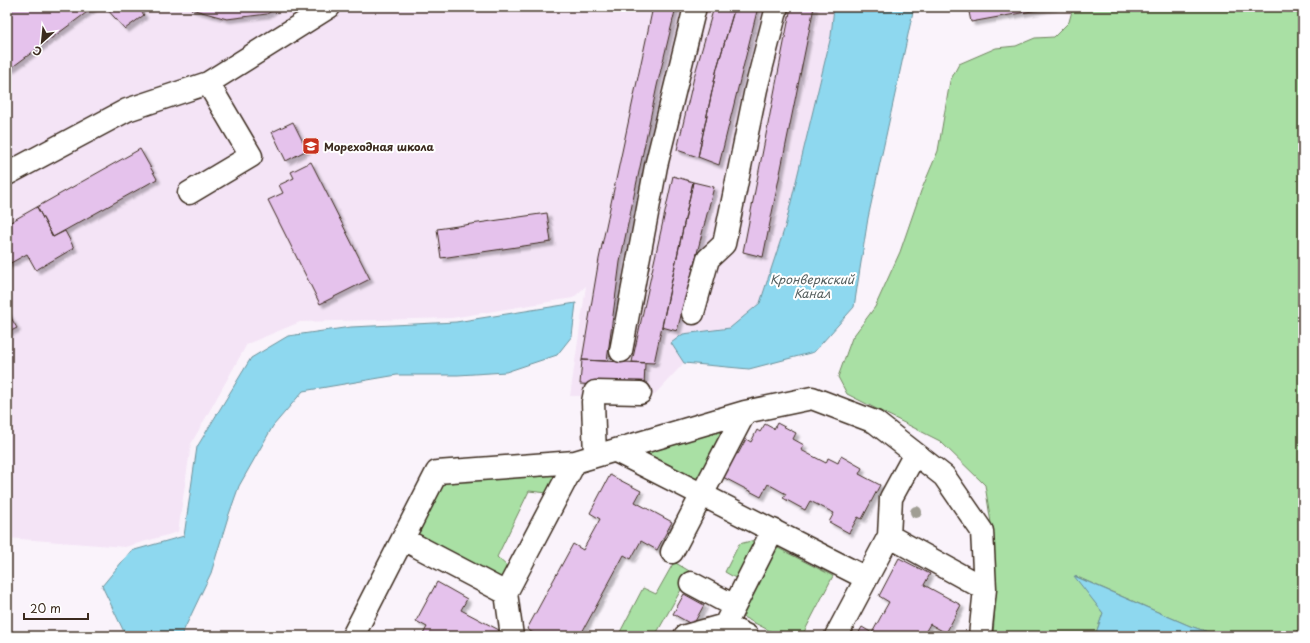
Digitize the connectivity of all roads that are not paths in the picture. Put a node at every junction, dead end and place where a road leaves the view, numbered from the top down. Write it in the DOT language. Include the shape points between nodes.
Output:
graph roads {
  1 [pos="329,7"];
  2 [pos="695,7"];
  3 [pos="776,7"];
  4 [pos="208,83"];
  5 [pos="7,174"];
  6 [pos="189,193"];
  7 [pos="693,313"];
  8 [pos="621,351"];
  9 [pos="640,393"];
  10 [pos="745,412"];
  11 [pos="915,454"];
  12 [pos="596,456"];
  13 [pos="702,494"];
  14 [pos="773,530"];
  15 [pos="889,536"];
  16 [pos="403,539"];
  17 [pos="672,552"];
  18 [pos="866,578"];
  19 [pos="691,583"];
  20 [pos="985,588"];
  21 [pos="506,592"];
  22 [pos="730,616"];
  23 [pos="353,636"];
  24 [pos="512,636"];
  25 [pos="685,636"];
  26 [pos="747,636"];
  27 [pos="836,636"];
  28 [pos="980,636"];
  1 -- 4 [label="lane"];
  2 -- 8 [label="lane" via="656,166"];
  3 -- 7 [label="lane" via="724,244 708,259"];
  4 -- 5 [label="lane" via="127,110"];
  4 -- 6 [label="lane" via="251,156"];
  9 -- 12 [label="lane" via="595,392 593,402"];
  10 -- 11 [label="lane" via="812,398 875,422"];
  10 -- 12 [label="lane"];
  10 -- 13 [label="lane"];
  11 -- 15 [label="lane" via="891,498"];
  11 -- 20 [label="lane" via="944,476 982,531"];
  12 -- 13 [label="lane"];
  12 -- 16 [label="lane" via="437,472"];
  12 -- 21 [label="lane"];
  13 -- 14 [label="lane"];
  13 -- 17 [label="lane"];
  14 -- 18 [label="lane"];
  14 -- 22 [label="lane"];
  15 -- 18 [label="lane"];
  15 -- 20 [label="lane"];
  16 -- 21 [label="lane"];
  16 -- 23 [label="lane"];
  18 -- 27 [label="lane"];
  19 -- 22 [label="lane"];
  20 -- 28 [label="lane"];
  21 -- 24 [label="lane"];
  22 -- 25 [label="lane"];
  22 -- 26 [label="lane"];
}
